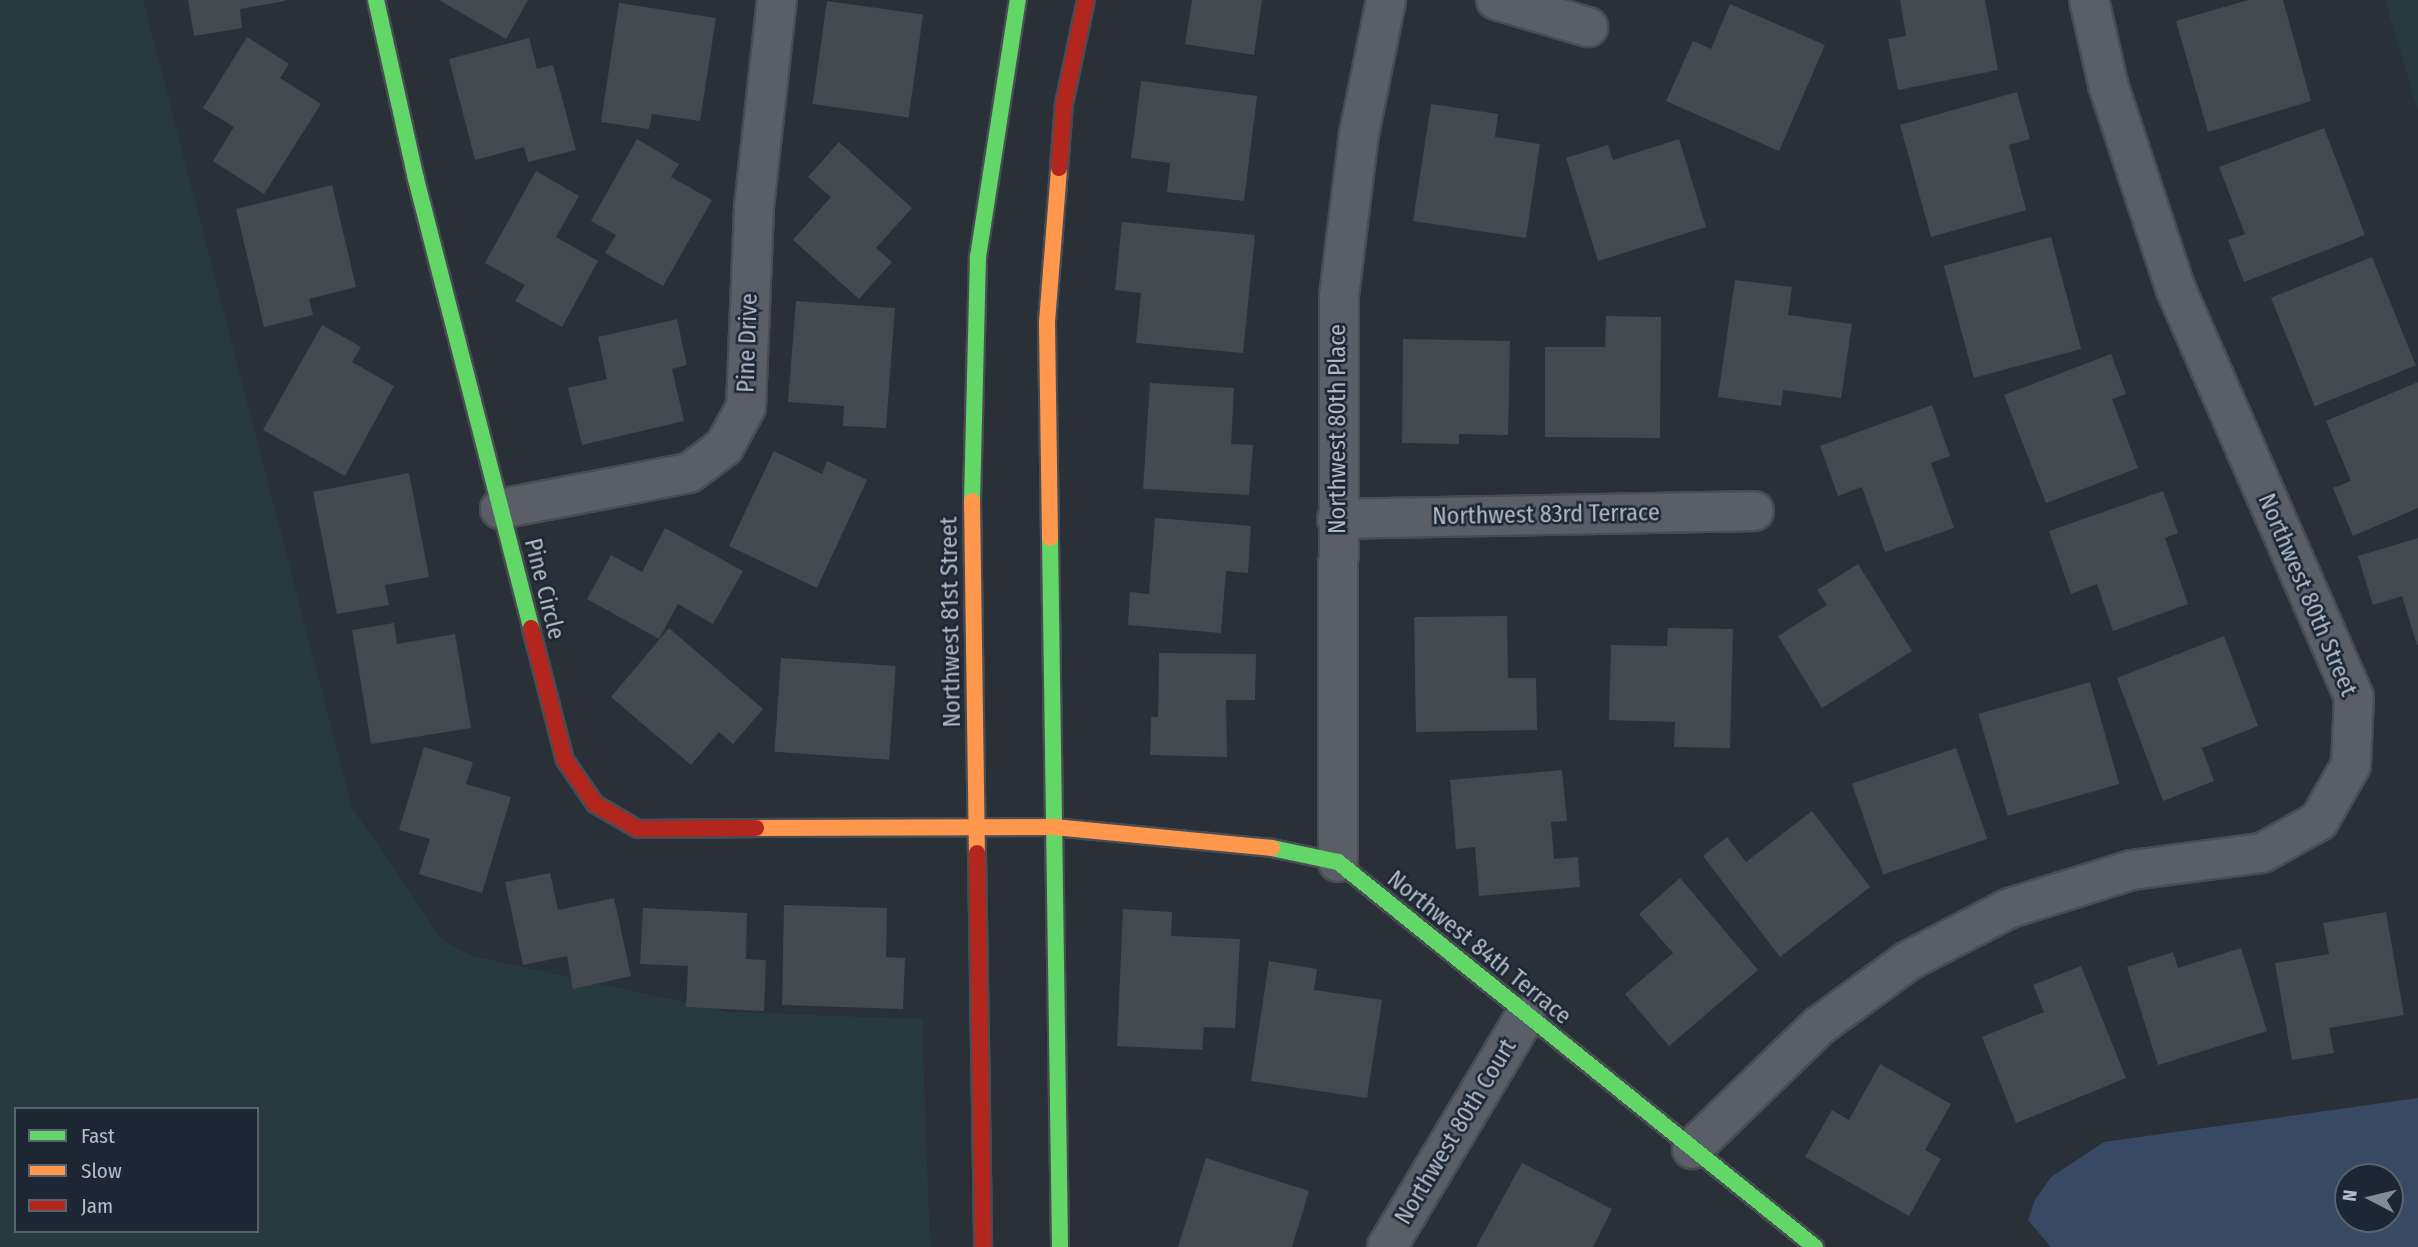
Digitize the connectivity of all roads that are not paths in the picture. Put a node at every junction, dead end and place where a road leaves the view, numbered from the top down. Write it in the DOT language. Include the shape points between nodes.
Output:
graph roads {
  1 [pos="376,0"];
  2 [pos="777,0"];
  3 [pos="1018,0"];
  4 [pos="1086,0"];
  5 [pos="1386,0"];
  6 [pos="1496,0"];
  7 [pos="2089,0"];
  8 [pos="1588,27"];
  9 [pos="500,509"];
  10 [pos="1754,511"];
  11 [pos="1337,519"];
  12 [pos="1054,827"];
  13 [pos="976,828"];
  14 [pos="1338,862"];
  15 [pos="1525,1016"];
  16 [pos="1692,1149"];
  17 [pos="983,1247"];
  18 [pos="1060,1247"];
  19 [pos="1387,1247"];
  20 [pos="1815,1247"];
  1 -- 9 [label="street, Pine Circle"];
  2 -- 9 [label="street, Pine Drive" via="754,207 746,407 724,447 688,473"];
  3 -- 13 [label="street, Northwest 81st Street" via="978,257 972,476"];
  4 -- 12 [label="street" via="1065,104 1047,322"];
  5 -- 11 [label="street, Northwest 80th Place" via="1359,134 1339,296"];
  6 -- 8 [label="street"];
  7 -- 16 [label="street, Northwest 80th Street" via="2108,84 2175,287 2354,697 2351,765 2319,821 2262,853 2132,870 2010,908 1908,961 1819,1027"];
  9 -- 13 [label="street, Pine Circle" via="565,760 596,804 638,829"];
  10 -- 11 [label="street, Northwest 83rd Terrace"];
  11 -- 14 [label="street, Northwest 80th Place"];
  12 -- 13 [label="street, Pine Circle"];
  12 -- 14 [label="street, Northwest 84th Terrace" via="1261,846"];
  12 -- 18 [label="street"];
  13 -- 17 [label="street, Northwest 81st Street"];
  14 -- 15 [label="street, Northwest 84th Terrace"];
  15 -- 16 [label="street, Northwest 84th Terrace"];
  15 -- 19 [label="street, Northwest 80th Court"];
  16 -- 20 [label="street, Northwest 84th Terrace"];
}
